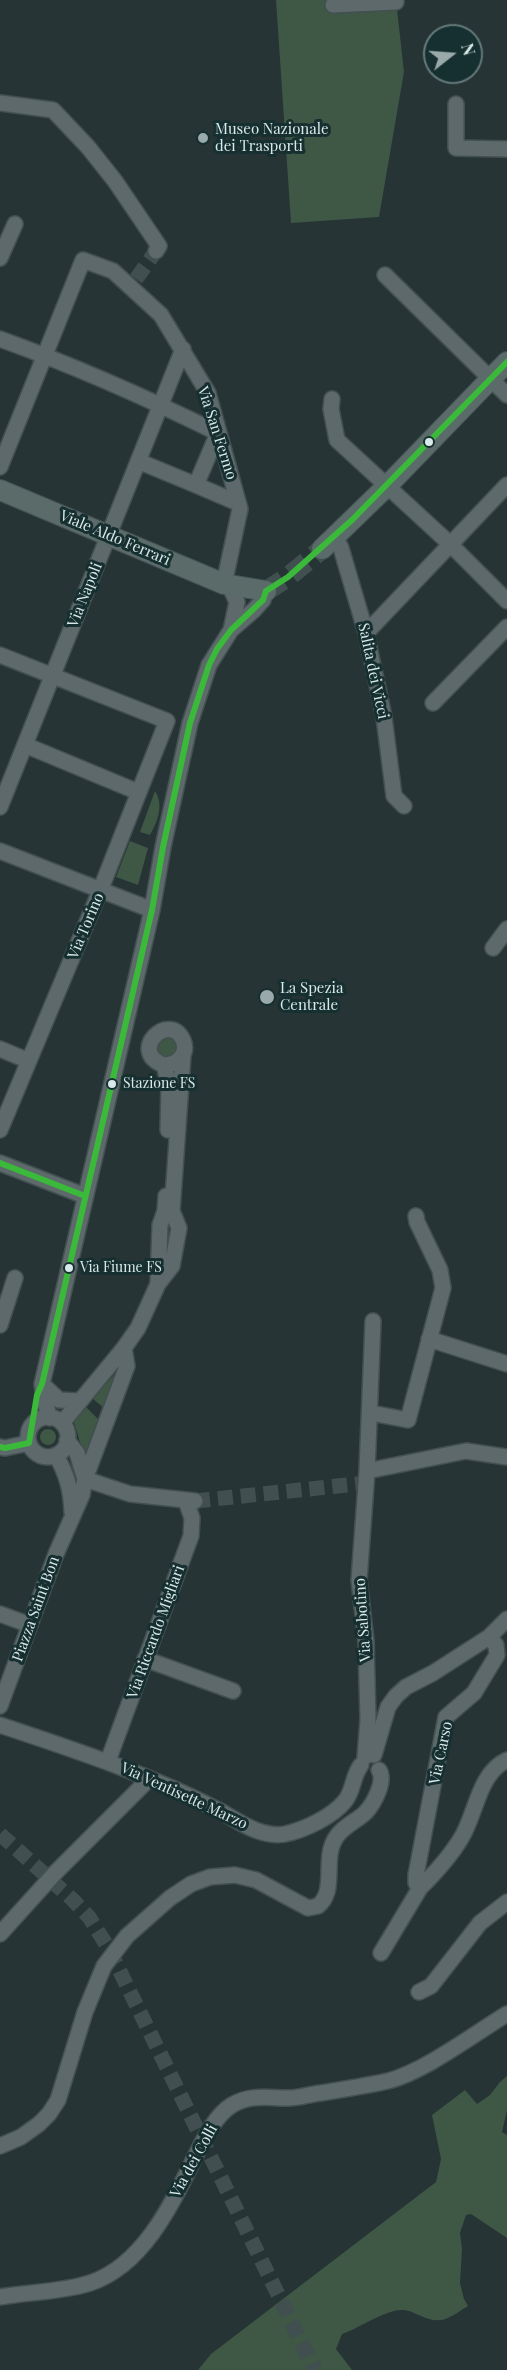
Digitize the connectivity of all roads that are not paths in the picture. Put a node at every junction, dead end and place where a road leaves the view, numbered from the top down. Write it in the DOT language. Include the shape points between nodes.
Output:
graph roads {
  1 [pos="396,2"];
  2 [pos="333,5"];
  3 [pos="0,103"];
  4 [pos="456,104"];
  5 [pos="507,149"];
  6 [pos="15,224"];
  7 [pos="156,251"];
  8 [pos="0,258"];
  9 [pos="385,275"];
  10 [pos="0,339"];
  11 [pos="183,349"];
  12 [pos="45,356"];
  13 [pos="507,362"];
  14 [pos="490,379"];
  15 [pos="507,395"];
  16 [pos="332,399"];
  17 [pos="161,404"];
  18 [pos="218,433"];
  19 [pos="138,461"];
  20 [pos="0,467"];
  21 [pos="196,485"];
  22 [pos="507,485"];
  23 [pos="387,486"];
  24 [pos="0,490"];
  25 [pos="238,503"];
  26 [pos="108,536"];
  27 [pos="328,542"];
  28 [pos="450,543"];
  29 [pos="227,585"];
  30 [pos="266,591"];
  31 [pos="507,601"];
  32 [pos="507,627"];
  33 [pos="231,630"];
  34 [pos="366,633"];
  35 [pos="0,655"];
  36 [pos="52,676"];
  37 [pos="433,703"];
  38 [pos="25,745"];
  39 [pos="138,792"];
  40 [pos="404,806"];
  41 [pos="0,807"];
  42 [pos="0,851"];
  43 [pos="100,891"];
  44 [pos="152,910"];
  45 [pos="507,929"];
  46 [pos="493,948"];
  47 [pos="0,1049"];
  48 [pos="183,1055"];
  49 [pos="29,1061"];
  50 [pos="164,1065"];
  51 [pos="0,1130"];
  52 [pos="0,1163"];
  53 [pos="85,1196"];
  54 [pos="416,1216"];
  55 [pos="169,1218"];
  56 [pos="15,1278"];
  57 [pos="374,1321"];
  58 [pos="0,1325"];
  59 [pos="429,1339"];
  60 [pos="124,1348"];
  61 [pos="507,1364"];
  62 [pos="42,1384"];
  63 [pos="79,1401"];
  64 [pos="371,1413"];
  65 [pos="56,1420"];
  66 [pos="33,1424"];
  67 [pos="67,1440"];
  68 [pos="29,1443"];
  69 [pos="0,1447"];
  70 [pos="56,1455"];
  71 [pos="507,1458"];
  72 [pos="367,1477"];
  73 [pos="85,1479"];
  74 [pos="72,1513"];
  75 [pos="0,1614"];
  76 [pos="507,1619"];
  77 [pos="30,1625"];
  78 [pos="489,1637"];
  79 [pos="146,1659"];
  80 [pos="233,1691"];
  81 [pos="0,1706"];
  82 [pos="0,1725"];
  83 [pos="507,1760"];
  84 [pos="108,1761"];
  85 [pos="369,1764"];
  86 [pos="148,1779"];
  87 [pos="418,1885"];
  88 [pos="507,1902"];
  89 [pos="0,1934"];
  90 [pos="381,1953"];
  91 [pos="419,1992"];
  92 [pos="507,2014"];
  93 [pos="0,2146"];
  94 [pos="0,2297"];
  1 -- 2 [label="street"];
  3 -- 7 [label="street" via="53,110 115,182 159,246"];
  4 -- 5 [label="street" via="456,148"];
  6 -- 8 [label="street"];
  9 -- 14 [label="street"];
  10 -- 12 [label="street"];
  11 -- 12 [label="street, Via San Fermo" via="134,282 83,261"];
  11 -- 17 [label="street, Via Napoli"];
  11 -- 18 [label="street, Via San Fermo" via="207,393"];
  12 -- 17 [label="street"];
  12 -- 20 [label="street"];
  13 -- 14 [label="main road"];
  14 -- 15 [label="street"];
  14 -- 23 [label="main road"];
  16 -- 23 [label="street" via="337,440"];
  17 -- 18 [label="street"];
  17 -- 19 [label="street, Via Napoli"];
  18 -- 21 [label="street"];
  18 -- 25 [label="street, Via San Fermo"];
  19 -- 21 [label="street"];
  19 -- 26 [label="street, Via Napoli"];
  21 -- 25 [label="street"];
  22 -- 28 [label="street"];
  23 -- 27 [label="main road"];
  23 -- 28 [label="street"];
  24 -- 26 [label="main road, Viale Aldo Ferrari"];
  25 -- 29 [label="street, Via San Fermo"];
  26 -- 29 [label="main road, Viale Aldo Ferrari"];
  26 -- 36 [label="street, Via Napoli"];
  27 -- 34 [label="street, Salita dei Vicci" via="341,548"];
  28 -- 31 [label="street"];
  28 -- 34 [label="street"];
  29 -- 30 [label="main road, Viale Aldo Ferrari"];
  29 -- 33 [label="street" via="237,602"];
  30 -- 33 [label="street" via="254,610"];
  32 -- 37 [label="street"];
  33 -- 44 [label="street" via="209,665 190,723"];
  34 -- 40 [label="street, Salita dei Vicci" via="384,717 394,796"];
  35 -- 36 [label="street"];
  36 -- 38 [label="street, Via Napoli"];
  36 -- 39 [label="street, Via Torino" via="167,721"];
  38 -- 39 [label="street"];
  38 -- 41 [label="street, Via Napoli"];
  39 -- 43 [label="street, Via Torino"];
  42 -- 43 [label="street"];
  43 -- 44 [label="street"];
  43 -- 49 [label="street, Via Torino"];
  44 -- 53 [label="street"];
  45 -- 46 [label="street"];
  47 -- 49 [label="street"];
  48 -- 50 [label="street" via="175,1063"];
  48 -- 50 [label="street" via="182,1038 172,1031 161,1031 152,1038 149,1049 153,1059"];
  48 -- 55 [label="street"];
  49 -- 51 [label="street, Via Torino"];
  50 -- 55 [label="street" via="169,1086"];
  52 -- 53 [label="street"];
  53 -- 62 [label="street"];
  54 -- 59 [label="street" via="443,1280"];
  55 -- 60 [label="street" via="179,1228 172,1266"];
  56 -- 58 [label="street"];
  57 -- 64 [label="street, Via Sabotino"];
  59 -- 61 [label="street"];
  59 -- 64 [label="street" via="408,1420"];
  60 -- 63 [label="street"];
  60 -- 73 [label="street, Piazza Saint Bon" via="126,1366"];
  62 -- 63 [label="street" via="59,1400"];
  62 -- 65 [label="street" via="45,1404"];
  62 -- 66 [label="street" via="35,1396"];
  63 -- 65 [label="street"];
  64 -- 72 [label="street, Via Sabotino"];
  65 -- 66 [label="street" via="42,1418"];
  65 -- 67 [label="street" via="67,1432"];
  66 -- 68 [label="street"];
  67 -- 70 [label="street"];
  67 -- 73 [label="street"];
  68 -- 69 [label="street"];
  68 -- 70 [label="street" via="39,1455"];
  70 -- 74 [label="street, Piazza Saint Bon" via="69,1482"];
  71 -- 72 [label="street" via="466,1451"];
  72 -- 85 [label="street, Via Sabotino" via="359,1580 366,1641"];
  73 -- 74 [label="street, Piazza Saint Bon"];
  73 -- 79 [label="street, Via Riccardo Migliari" via="129,1494 190,1501 191,1536"];
  74 -- 77 [label="street, Piazza Saint Bon"];
  75 -- 77 [label="street"];
  76 -- 78 [label="street"];
  77 -- 81 [label="street, Piazza Saint Bon"];
  78 -- 85 [label="street" via="396,1696 388,1707"];
  78 -- 87 [label="street, Via Carso" via="496,1645 497,1655 474,1693 446,1717 416,1875"];
  79 -- 80 [label="street"];
  79 -- 84 [label="street, Via Riccardo Migliari"];
  82 -- 84 [label="street, Via Ventisette Marzo"];
  83 -- 87 [label="street" via="493,1769 461,1839 436,1872"];
  84 -- 86 [label="street, Via Ventisette Marzo"];
  85 -- 86 [label="street, Via Ventisette Marzo" via="355,1773 345,1802 327,1816 276,1835 264,1834"];
  85 -- 93 [label="street" via="382,1775 381,1784 366,1812 347,1825 329,1850 327,1896 318,1906 308,1908 246,1877 210,1876 179,1891 127,1936 104,1966 58,2100 39,2124"];
  86 -- 89 [label="street"];
  87 -- 90 [label="street, Via Carso"];
  88 -- 91 [label="street" via="480,1923 430,1986"];
  92 -- 94 [label="street, Via dei Colli" via="413,2071 390,2080 290,2098 244,2099 229,2106 199,2150 178,2192 129,2261 90,2283"];
}
